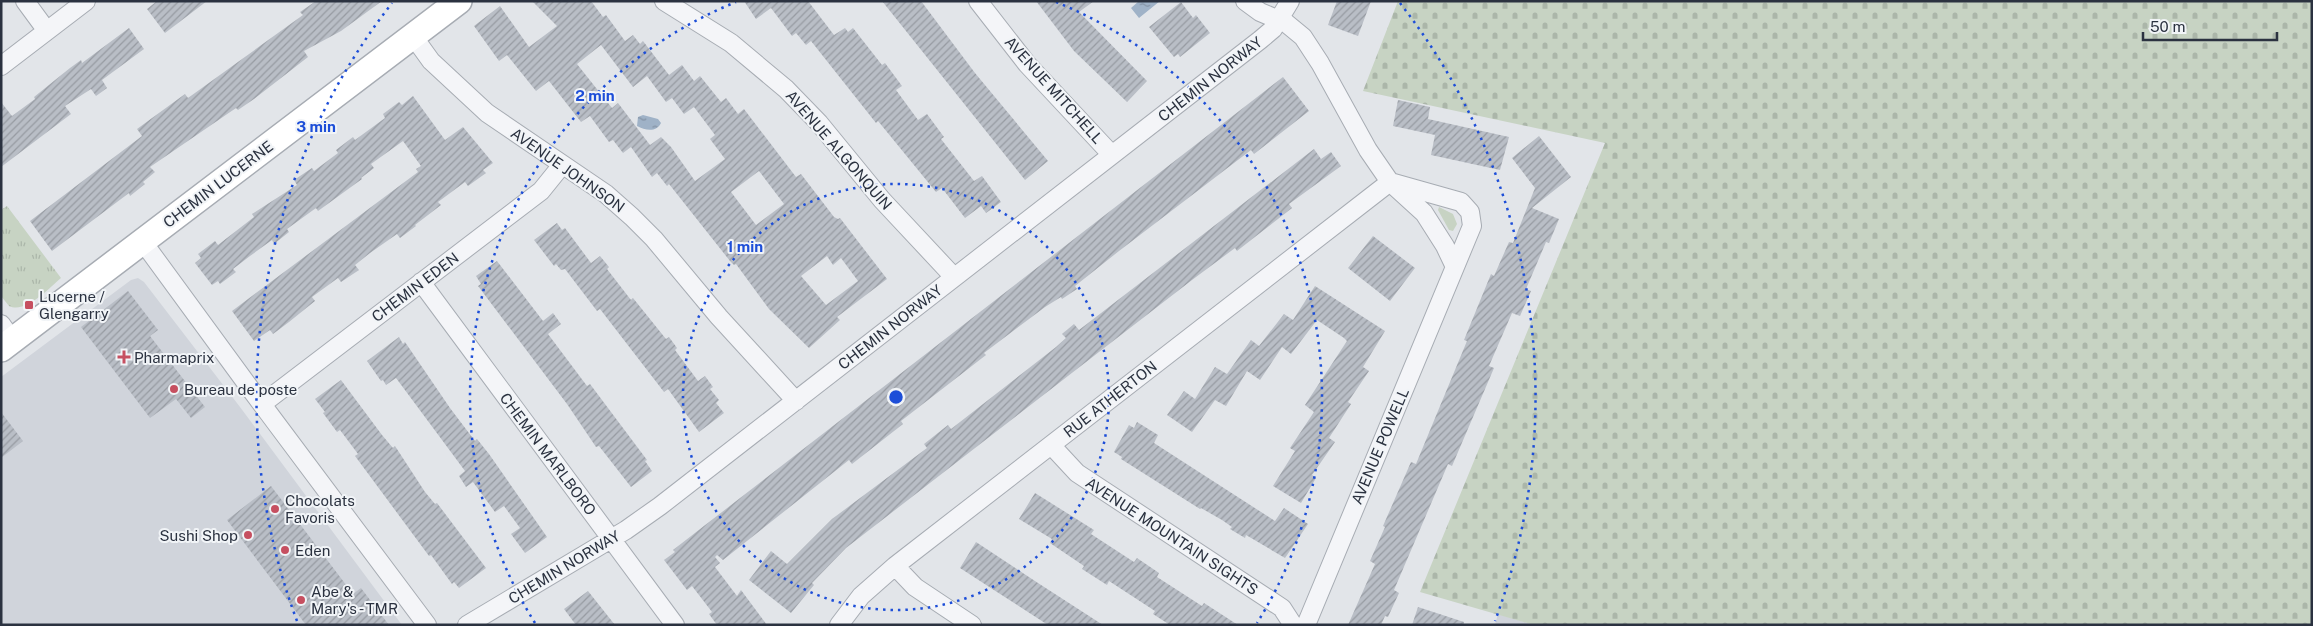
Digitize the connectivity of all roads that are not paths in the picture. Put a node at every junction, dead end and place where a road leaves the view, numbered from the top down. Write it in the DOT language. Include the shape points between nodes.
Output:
graph roads {
  1 [pos="25,1"];
  2 [pos="86,1"];
  3 [pos="459,1"];
  4 [pos="664,1"];
  5 [pos="978,1"];
  6 [pos="1245,1"];
  7 [pos="1290,1"];
  8 [pos="1280,20"];
  9 [pos="47,32"];
  10 [pos="413,36"];
  11 [pos="1,66"];
  12 [pos="1112,155"];
  13 [pos="562,165"];
  14 [pos="1390,182"];
  15 [pos="143,242"];
  16 [pos="1455,267"];
  17 [pos="954,278"];
  18 [pos="421,282"];
  19 [pos="5,338"];
  20 [pos="796,401"];
  21 [pos="262,404"];
  22 [pos="1051,445"];
  23 [pos="612,538"];
  24 [pos="895,566"];
  25 [pos="428,625"];
  26 [pos="467,625"];
  27 [pos="675,625"];
  28 [pos="839,625"];
  29 [pos="972,625"];
  30 [pos="1293,625"];
  31 [pos="1306,625"];
  1 -- 9 [label="street"];
  2 -- 9 [label="street"];
  3 -- 10 [label="main road, CHEMIN LUCERNE"];
  4 -- 17 [label="street, AVENUE ALGONQUIN" via="730,43 786,89"];
  5 -- 12 [label="street, AVENUE MITCHELL" via="1027,64"];
  6 -- 8 [label="street" via="1260,12"];
  7 -- 8 [label="street, CHEMIN NORWAY"];
  8 -- 12 [label="street, CHEMIN NORWAY" via="1260,40"];
  8 -- 14 [label="street" via="1299,32 1359,137"];
  9 -- 11 [label="street"];
  10 -- 13 [label="street, AVENUE JOHNSON" via="466,96"];
  10 -- 15 [label="main road, CHEMIN LUCERNE"];
  12 -- 17 [label="street, CHEMIN NORWAY"];
  13 -- 18 [label="street, CHEMIN EDEN" via="541,191"];
  13 -- 20 [label="street, AVENUE JOHNSON" via="606,194 643,227 718,317"];
  14 -- 16 [label="street" via="1424,213"];
  14 -- 16 [label="street, AVENUE POWELL" via="1456,200 1468,208 1472,226"];
  14 -- 22 [label="street, RUE ATHERTON"];
  15 -- 19 [label="main road, CHEMIN LUCERNE"];
  15 -- 21 [label="street"];
  16 -- 31 [label="street, AVENUE POWELL"];
  17 -- 20 [label="street, CHEMIN NORWAY"];
  18 -- 21 [label="street, CHEMIN EDEN"];
  18 -- 23 [label="street, CHEMIN MARLBORO"];
  20 -- 23 [label="street, CHEMIN NORWAY" via="647,516"];
  21 -- 25 [label="street"];
  22 -- 24 [label="street, RUE ATHERTON"];
  22 -- 30 [label="street, AVENUE MOUNTAIN SIGHTS" via="1077,473 1282,608"];
  23 -- 26 [label="street, CHEMIN NORWAY"];
  23 -- 27 [label="street, CHEMIN MARLBORO"];
  24 -- 28 [label="street, RUE ATHERTON" via="862,596"];
  24 -- 29 [label="street" via="915,587"];
}
